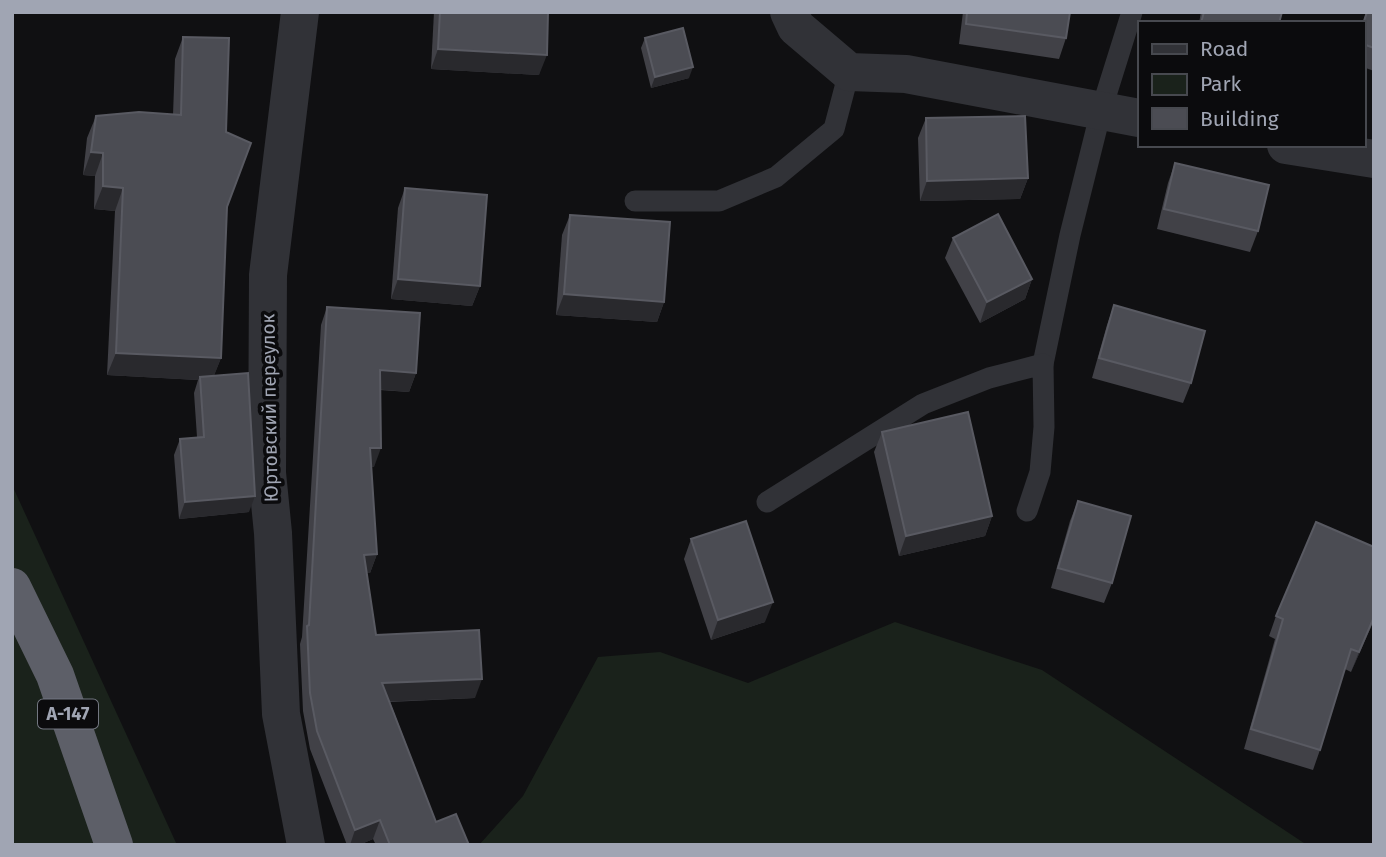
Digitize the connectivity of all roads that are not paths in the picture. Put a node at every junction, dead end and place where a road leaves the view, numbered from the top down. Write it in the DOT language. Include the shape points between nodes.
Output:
graph roads {
  1 [pos="300,12"];
  2 [pos="789,12"];
  3 [pos="1132,12"];
  4 [pos="849,72"];
  5 [pos="1101,111"];
  6 [pos="1138,118"];
  7 [pos="1299,147"];
  8 [pos="1374,159"];
  9 [pos="635,201"];
  10 [pos="1043,364"];
  11 [pos="767,502"];
  12 [pos="1027,510"];
  13 [pos="12,587"];
  14 [pos="114,845"];
  15 [pos="306,845"];
  1 -- 15 [label="street, Юртовский переулок" via="268,275 267,473 281,714"];
  2 -- 4 [label="street" via="796,27"];
  3 -- 5 [label="lane"];
  4 -- 5 [label="street" via="906,74"];
  4 -- 9 [label="lane" via="834,129 776,177 719,201"];
  5 -- 6 [label="street"];
  5 -- 10 [label="lane"];
  7 -- 8 [label="street"];
  10 -- 11 [label="lane" via="923,404"];
  10 -- 12 [label="lane" via="1040,472"];
  13 -- 14 [label="highway, А-147" via="55,675"];
}
